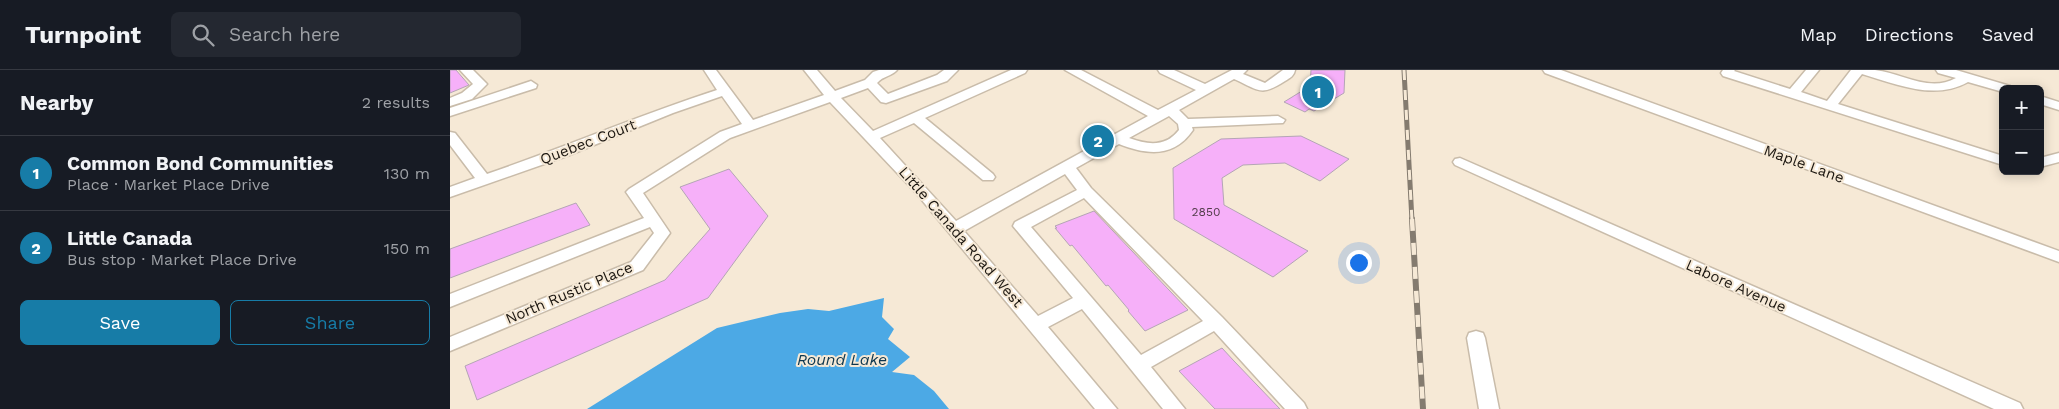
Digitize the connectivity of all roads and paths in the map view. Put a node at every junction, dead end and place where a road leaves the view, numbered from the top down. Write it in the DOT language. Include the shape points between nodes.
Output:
graph roads {
  1 [pos="466,70"];
  2 [pos="710,70"];
  3 [pos="810,70"];
  4 [pos="891,70"];
  5 [pos="952,70"];
  6 [pos="1072,70"];
  7 [pos="1164,70"];
  8 [pos="1289,70"];
  9 [pos="1549,70"];
  10 [pos="1729,70"];
  11 [pos="1813,70"];
  12 [pos="1858,70"];
  13 [pos="1863,70"];
  14 [pos="1942,70"];
  15 [pos="1012,72"];
  16 [pos="1238,73"];
  17 [pos="1967,77"];
  18 [pos="870,83"];
  19 [pos="531,85"];
  20 [pos="1999,87"];
  21 [pos="1207,90"];
  22 [pos="726,91"];
  23 [pos="1792,94"];
  24 [pos="833,97"];
  25 [pos="2044,101"];
  26 [pos="450,102"];
  27 [pos="1830,106"];
  28 [pos="2059,106"];
  29 [pos="450,112"];
  30 [pos="1165,113"];
  31 [pos="915,117"];
  32 [pos="1278,120"];
  33 [pos="1185,123"];
  34 [pos="750,126"];
  35 [pos="450,136"];
  36 [pos="871,137"];
  37 [pos="1119,138"];
  38 [pos="2059,156"];
  39 [pos="1999,160"];
  40 [pos="1460,162"];
  41 [pos="2044,162"];
  42 [pos="1068,167"];
  43 [pos="988,177"];
  44 [pos="484,180"];
  45 [pos="1086,191"];
  46 [pos="450,192"];
  47 [pos="654,220"];
  48 [pos="955,229"];
  49 [pos="2059,257"];
  50 [pos="1084,300"];
  51 [pos="450,301"];
  52 [pos="1216,322"];
  53 [pos="1036,325"];
  54 [pos="1476,338"];
  55 [pos="450,344"];
  56 [pos="1138,365"];
  57 [pos="1107,409"];
  58 [pos="1175,409"];
  59 [pos="1298,409"];
  60 [pos="1489,409"];
  61 [pos="2013,409"];
  1 -- 26 [label="street" via="481,84 467,96"];
  2 -- 22 [label="street"];
  3 -- 24 [label="street, Little Canada Road West"];
  4 -- 18 [label="street, North Rustic Place" via="877,75"];
  5 -- 18 [label="street" via="942,78 886,99"];
  6 -- 30 [label="street"];
  7 -- 21 [label="street"];
  8 -- 16 [label="street" via="1288,74 1266,88"];
  9 -- 49 [label="street, Maple Lane"];
  10 -- 23 [label="street" via="1727,73"];
  11 -- 23 [label="street"];
  12 -- 27 [label="street"];
  13 -- 17 [label="street" via="1920,87 1957,85"];
  14 -- 17 [label="street"];
  15 -- 31 [label="street"];
  16 -- 21 [label="street"];
  17 -- 20 [label="street"];
  18 -- 24 [label="street, North Rustic Place"];
  19 -- 29 [label="street"];
  21 -- 30 [label="street"];
  22 -- 34 [label="street"];
  22 -- 44 [label="street, Quebec Court"];
  23 -- 27 [label="street"];
  24 -- 34 [label="street, North Rustic Place"];
  24 -- 36 [label="street, Little Canada Road West"];
  25 -- 28 [label="street"];
  27 -- 39 [label="street"];
  30 -- 33 [label="street"];
  30 -- 37 [label="street"];
  31 -- 36 [label="street"];
  31 -- 43 [label="street"];
  32 -- 33 [label="street"];
  33 -- 37 [label="street" via="1186,130 1179,140 1159,147 1138,147"];
  34 -- 47 [label="street, North Rustic Place" via="725,135 634,192"];
  35 -- 44 [label="street"];
  36 -- 48 [label="street, Little Canada Road West"];
  37 -- 42 [label="street"];
  38 -- 41 [label="street"];
  40 -- 61 [label="street, Labore Avenue"];
  42 -- 45 [label="street"];
  42 -- 48 [label="street"];
  44 -- 46 [label="street, Quebec Court"];
  45 -- 50 [label="street" via="1021,226"];
  45 -- 52 [label="street"];
  47 -- 51 [label="street"];
  47 -- 55 [label="street, North Rustic Place" via="662,233 637,266"];
  48 -- 53 [label="street, Little Canada Road West"];
  50 -- 53 [label="street"];
  50 -- 56 [label="street"];
  52 -- 56 [label="street"];
  52 -- 59 [label="street"];
  53 -- 57 [label="street, Little Canada Road West"];
  54 -- 60 [label="street"];
  56 -- 58 [label="street"];
}
